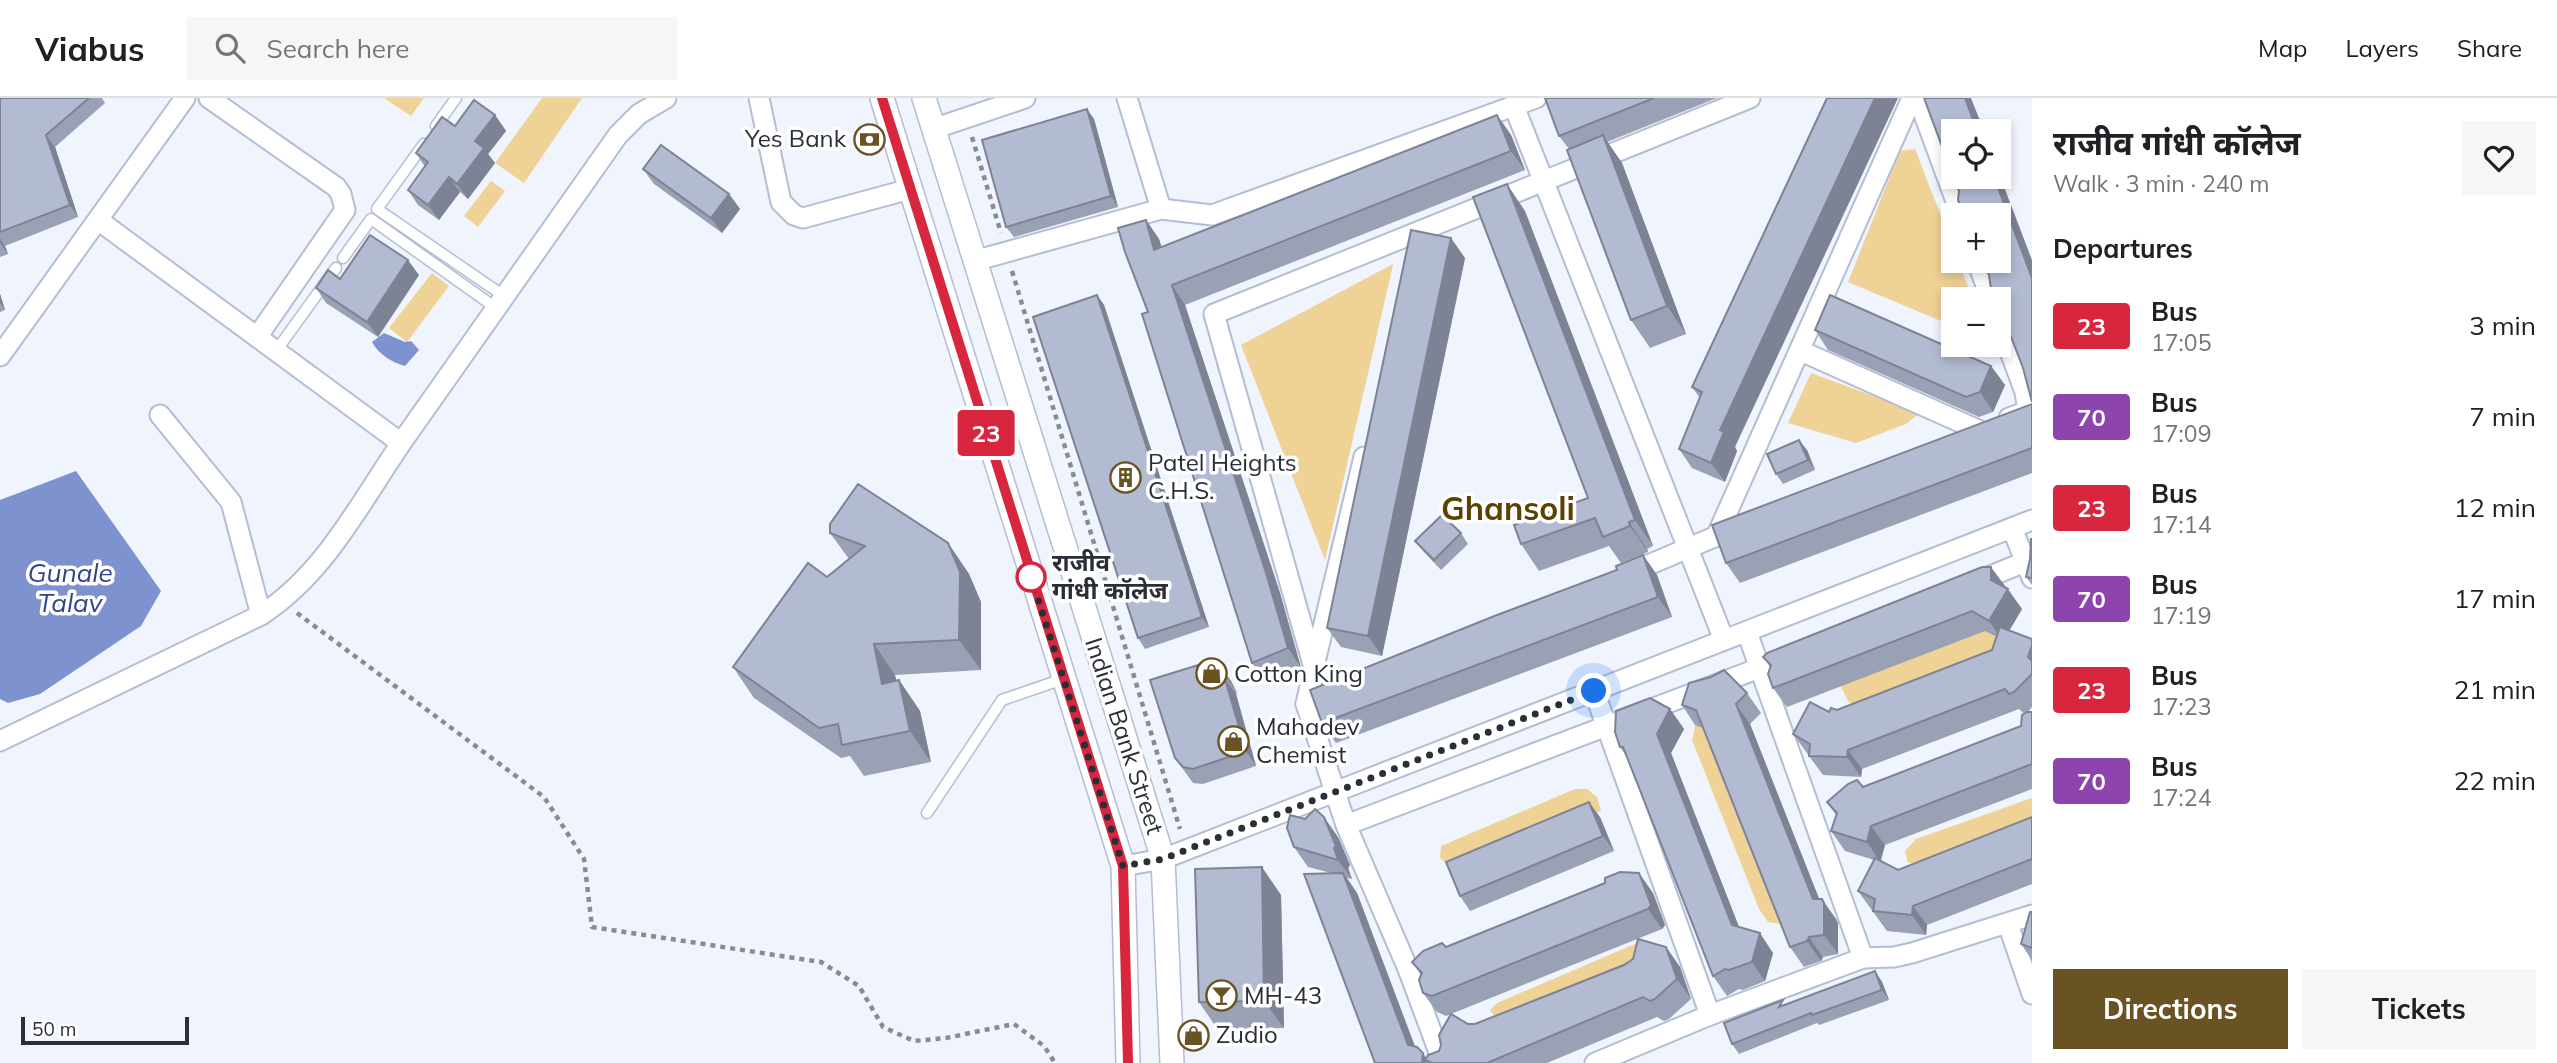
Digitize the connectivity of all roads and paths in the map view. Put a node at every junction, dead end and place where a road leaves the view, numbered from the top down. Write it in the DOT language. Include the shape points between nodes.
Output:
graph roads {
  1 [pos="186,98"];
  2 [pos="209,98"];
  3 [pos="456,98"];
  4 [pos="666,98"];
  5 [pos="759,98"];
  6 [pos="882,98"];
  7 [pos="924,98"];
  8 [pos="1025,98"];
  9 [pos="1127,98"];
  10 [pos="1536,98"];
  11 [pos="1750,98"];
  12 [pos="1912,98"];
  13 [pos="1918,98"];
  14 [pos="1514,106"];
  15 [pos="966,118"];
  16 [pos="933,129"];
  17 [pos="1544,182"];
  18 [pos="910,190"];
  19 [pos="1957,203"];
  20 [pos="1161,209"];
  21 [pos="98,220"];
  22 [pos="1416,234"];
  23 [pos="1002,237"];
  24 [pos="343,258"];
  25 [pos="974,261"];
  26 [pos="1410,261"];
  27 [pos="1010,264"];
  28 [pos="337,268"];
  29 [pos="500,302"];
  30 [pos="257,337"];
  31 [pos="276,351"];
  32 [pos="1801,351"];
  33 [pos="2011,354"];
  34 [pos="0,356"];
  35 [pos="2030,411"];
  36 [pos="160,415"];
  37 [pos="1978,430"];
  38 [pos="1368,438"];
  39 [pos="1953,440"];
  40 [pos="401,443"];
  41 [pos="1755,520"];
  42 [pos="2032,520"];
  43 [pos="2012,528"];
  44 [pos="1717,535"];
  45 [pos="1688,549"];
  46 [pos="2030,566"];
  47 [pos="1611,581"];
  48 [pos="1950,592"];
  49 [pos="282,602"];
  50 [pos="261,615"];
  51 [pos="1746,632"];
  52 [pos="1724,640"];
  53 [pos="1811,648"];
  54 [pos="1314,668"];
  55 [pos="1760,668"];
  56 [pos="1064,679"];
  57 [pos="1357,683"];
  58 [pos="1594,691"];
  59 [pos="1307,704"];
  60 [pos="1605,726"];
  61 [pos="0,741"];
  62 [pos="1335,792"];
  63 [pos="927,813"];
  64 [pos="1346,825"];
  65 [pos="1186,850"];
  66 [pos="1163,859"];
  67 [pos="1123,866"];
  68 [pos="2032,915"];
  69 [pos="2008,924"];
  70 [pos="1863,958"];
  71 [pos="2032,994"];
  72 [pos="1710,1015"];
  73 [pos="1055,1063"];
  74 [pos="1128,1063"];
  75 [pos="1172,1063"];
  76 [pos="1443,1063"];
  77 [pos="1595,1063"];
  1 -- 21 [label="street"];
  2 -- 30 [label="street" via="336,187 345,210"];
  3 -- 29 [label="lane" via="377,209"];
  4 -- 29 [label="street" via="639,114 618,135"];
  5 -- 18 [label="street" via="781,202 794,215 803,218"];
  6 -- 18 [label="street, Indian Bank Street"];
  7 -- 16 [label="street, Indian Bank Street"];
  8 -- 15 [label="street"];
  9 -- 20 [label="street"];
  10 -- 14 [label="street"];
  11 -- 17 [label="street"];
  12 -- 32 [label="street"];
  13 -- 19 [label="street"];
  14 -- 17 [label="street"];
  14 -- 20 [label="street" via="1212,215"];
  15 -- 16 [label="street"];
  15 -- 23 [label="path"];
  16 -- 25 [label="street, Indian Bank Street"];
  17 -- 22 [label="street"];
  17 -- 45 [label="street"];
  18 -- 56 [label="street, Indian Bank Street"];
  20 -- 25 [label="street"];
  21 -- 30 [label="street"];
  21 -- 34 [label="street"];
  22 -- 26 [label="street"];
  22 -- 54 [label="street" via="1214,314"];
  24 -- 29 [label="lane" via="371,219"];
  25 -- 66 [label="street, Indian Bank Street"];
  27 -- 65 [label="path"];
  28 -- 31 [label="lane"];
  29 -- 40 [label="street"];
  30 -- 31 [label="street"];
  31 -- 40 [label="street"];
  32 -- 37 [label="street"];
  32 -- 44 [label="street"];
  33 -- 35 [label="street"];
  35 -- 37 [label="street"];
  36 -- 50 [label="street" via="231,502"];
  37 -- 39 [label="street"];
  38 -- 54 [label="street"];
  40 -- 49 [label="street" via="321,562"];
  41 -- 44 [label="street"];
  42 -- 43 [label="street"];
  43 -- 46 [label="street"];
  43 -- 51 [label="street"];
  44 -- 45 [label="street"];
  45 -- 47 [label="street"];
  45 -- 52 [label="street"];
  46 -- 48 [label="street"];
  49 -- 50 [label="street"];
  49 -- 73 [label="path" via="544,797 584,859 592,927 821,962 859,986 883,1027 914,1041 1014,1024 1044,1045"];
  50 -- 61 [label="street"];
  51 -- 52 [label="street"];
  51 -- 55 [label="street"];
  52 -- 58 [label="street"];
  53 -- 55 [label="street"];
  54 -- 59 [label="street"];
  55 -- 60 [label="street"];
  55 -- 70 [label="street" via="1816,808"];
  56 -- 63 [label="lane" via="1002,700"];
  56 -- 67 [label="street, Indian Bank Street"];
  57 -- 59 [label="street"];
  58 -- 60 [label="street"];
  58 -- 62 [label="street"];
  59 -- 62 [label="street"];
  60 -- 64 [label="street"];
  60 -- 72 [label="street" via="1652,871"];
  62 -- 64 [label="street"];
  62 -- 65 [label="street"];
  64 -- 76 [label="street" via="1414,966"];
  65 -- 66 [label="street"];
  66 -- 67 [label="street"];
  66 -- 75 [label="street, Indian Bank Street"];
  67 -- 74 [label="street, Indian Bank Street"];
  68 -- 69 [label="street"];
  69 -- 70 [label="street" via="1912,953"];
  69 -- 71 [label="street"];
  70 -- 72 [label="street"];
  72 -- 77 [label="street"];
}
